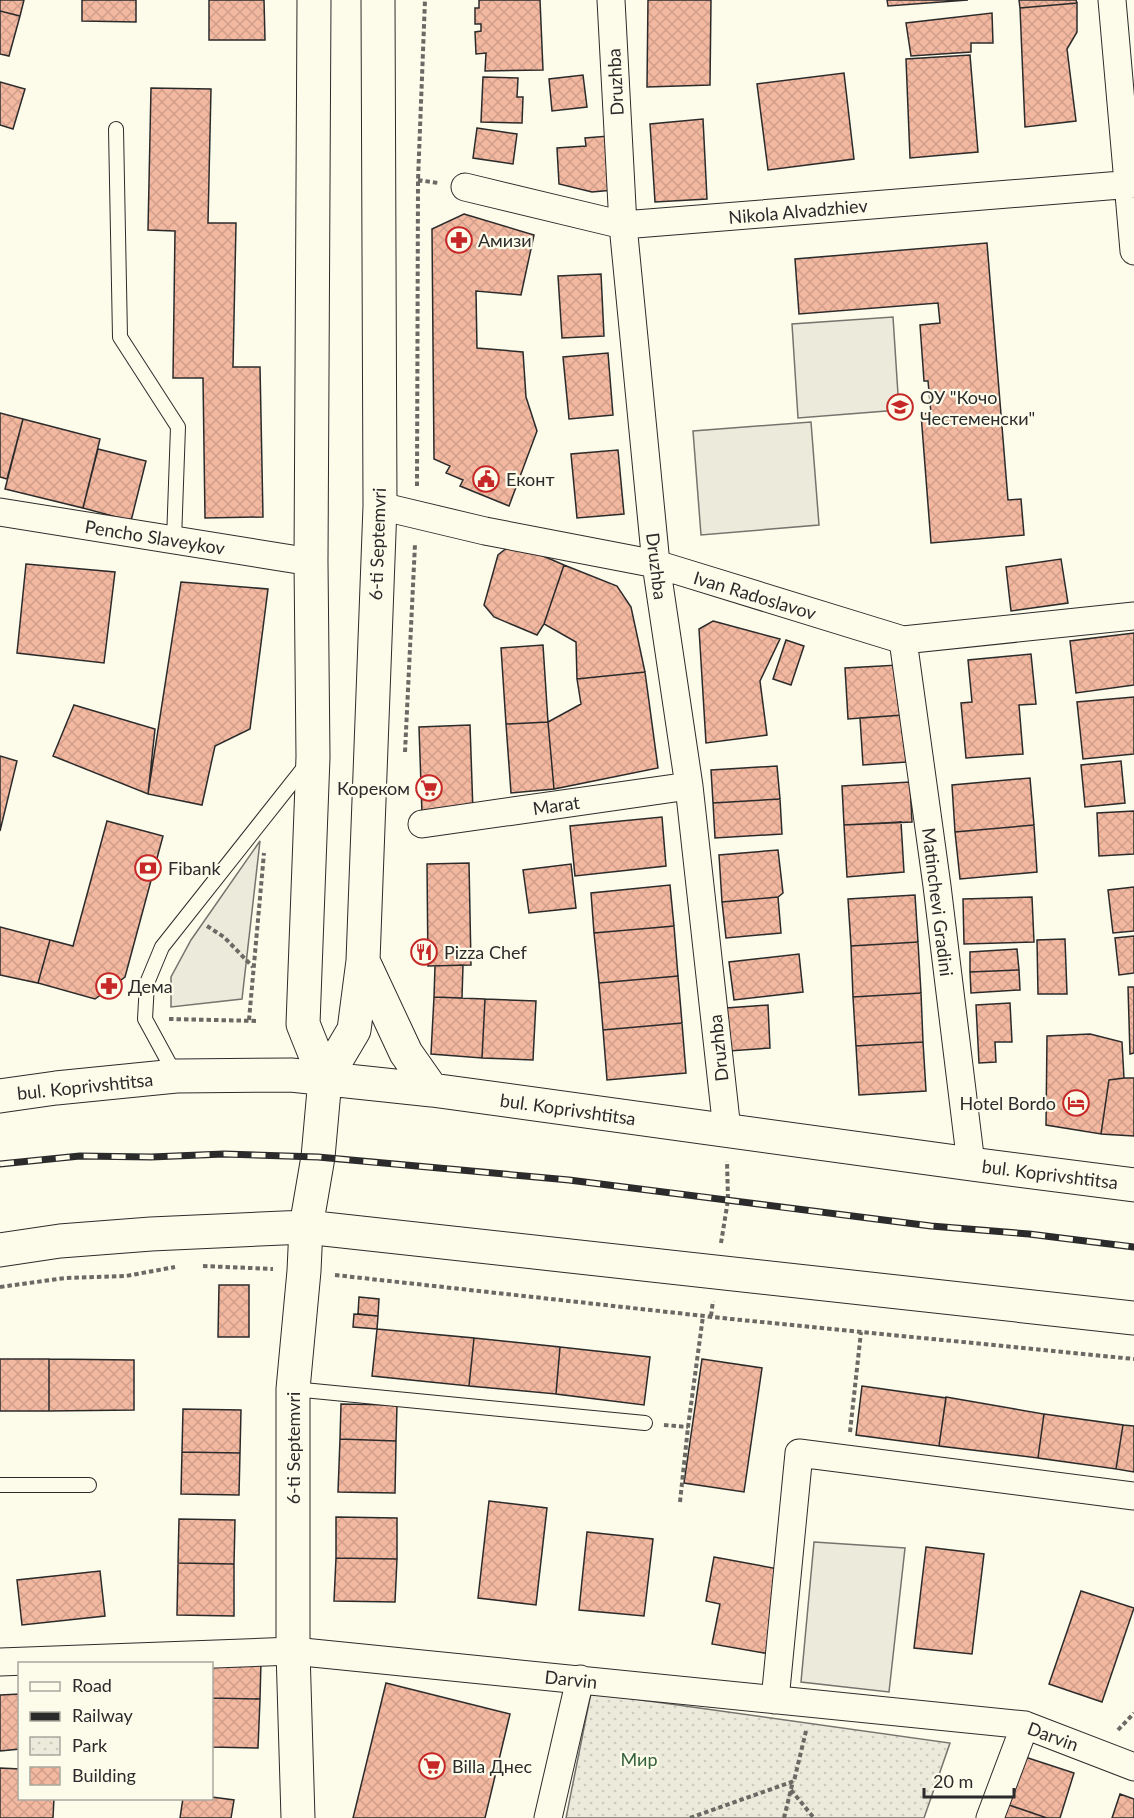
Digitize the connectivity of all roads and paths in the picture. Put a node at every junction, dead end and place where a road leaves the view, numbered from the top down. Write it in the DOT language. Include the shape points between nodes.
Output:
graph roads {
  1 [pos="314,0"];
  2 [pos="378,0"];
  3 [pos="611,0"];
  4 [pos="1112,0"];
  5 [pos="116,129"];
  6 [pos="1131,184"];
  7 [pos="465,187"];
  8 [pos="623,225"];
  9 [pos="1134,250"];
  10 [pos="380,506"];
  11 [pos="0,512"];
  12 [pos="174,540"];
  13 [pos="311,562"];
  14 [pos="656,564"];
  15 [pos="1134,616"];
  16 [pos="903,640"];
  17 [pos="313,757"];
  18 [pos="689,786"];
  19 [pos="268,813"];
  20 [pos="422,824"];
  21 [pos="203,924"];
  22 [pos="363,961"];
  23 [pos="253,967"];
  24 [pos="144,1018"];
  25 [pos="249,1020"];
  26 [pos="258,1021"];
  27 [pos="177,1076"];
  28 [pos="325,1079"];
  29 [pos="432,1090"];
  30 [pos="0,1096"];
  31 [pos="727,1130"];
  32 [pos="971,1164"];
  33 [pos="1134,1185"];
  34 [pos="306,1227"];
  35 [pos="0,1250"];
  36 [pos="186,1265"];
  37 [pos="197,1266"];
  38 [pos="304,1271"];
  39 [pos="717,1272"];
  40 [pos="0,1287"];
  41 [pos="703,1316"];
  42 [pos="1134,1318"];
  43 [pos="861,1332"];
  44 [pos="1134,1359"];
  45 [pos="293,1389"];
  46 [pos="645,1423"];
  47 [pos="847,1459"];
  48 [pos="0,1485"];
  49 [pos="88,1485"];
  50 [pos="1134,1496"];
  51 [pos="680,1502"];
  52 [pos="293,1651"];
  53 [pos="0,1662"];
  54 [pos="580,1679"];
  55 [pos="775,1700"];
  56 [pos="813,1703"];
  57 [pos="1025,1725"];
  58 [pos="1134,1767"];
  59 [pos="794,1781"];
  60 [pos="791,1790"];
  61 [pos="298,1818"];
  62 [pos="548,1818"];
  63 [pos="690,1818"];
  64 [pos="784,1818"];
  65 [pos="814,1818"];
  66 [pos="990,1818"];
  1 -- 13 [label="main road, 6-ti Septemvri"];
  2 -- 10 [label="main road, 6-ti Septemvri"];
  3 -- 8 [label="street, Druzhba"];
  4 -- 6 [label="street"];
  5 -- 12 [label="lane" via="120,337 178,428"];
  6 -- 8 [label="street, Nikola Alvadzhiev"];
  6 -- 9 [label="street"];
  7 -- 8 [label="street, Nikola Alvadzhiev"];
  8 -- 14 [label="street, Druzhba"];
  10 -- 14 [label="street, Ivan Radoslavov"];
  10 -- 22 [label="main road, 6-ti Septemvri"];
  11 -- 12 [label="street, Pencho Slaveykov"];
  12 -- 13 [label="street, Pencho Slaveykov"];
  13 -- 17 [label="main road, 6-ti Septemvri"];
  14 -- 16 [label="street, Ivan Radoslavov"];
  14 -- 18 [label="street, Druzhba"];
  15 -- 16 [label="street, Ivan Radoslavov"];
  16 -- 32 [label="street, Matinchevi Gradini"];
  17 -- 19 [label="lane"];
  17 -- 28 [label="main road, 6-ti Septemvri" via="303,1024"];
  18 -- 20 [label="street, Marat"];
  18 -- 31 [label="street, Druzhba"];
  19 -- 23 [label="path"];
  19 -- 24 [label="lane" via="162,947 147,983"];
  21 -- 23 [label="path" via="224,937"];
  22 -- 28 [label="main road, 6-ti Septemvri" via="354,1030"];
  22 -- 29 [label="main road" via="406,1053"];
  23 -- 25 [label="path"];
  24 -- 25 [label="path"];
  24 -- 27 [label="lane"];
  25 -- 26 [label="path"];
  27 -- 28 [label="main road, bul. Koprivshtitsa" via="291,1075"];
  27 -- 30 [label="main road, bul. Koprivshtitsa"];
  28 -- 29 [label="main road, bul. Koprivshtitsa"];
  28 -- 34 [label="main road, 6-ti Septemvri"];
  29 -- 31 [label="main road, bul. Koprivshtitsa"];
  31 -- 32 [label="main road, bul. Koprivshtitsa"];
  31 -- 39 [label="path" via="728,1200"];
  32 -- 33 [label="main road, bul. Koprivshtitsa"];
  34 -- 35 [label="main road" via="151,1234"];
  34 -- 38 [label="main road, 6-ti Septemvri"];
  34 -- 39 [label="main road"];
  36 -- 40 [label="path" via="126,1276 65,1278"];
  37 -- 38 [label="path"];
  38 -- 41 [label="path"];
  38 -- 45 [label="main road, 6-ti Septemvri"];
  39 -- 42 [label="main road"];
  41 -- 43 [label="path"];
  41 -- 51 [label="path"];
  43 -- 44 [label="path"];
  43 -- 47 [label="path"];
  45 -- 46 [label="lane"];
  45 -- 52 [label="main road, 6-ti Septemvri"];
  47 -- 50 [label="street"];
  47 -- 55 [label="street" via="799,1453"];
  48 -- 49 [label="lane"];
  52 -- 53 [label="street, Darvin"];
  52 -- 54 [label="street, Darvin"];
  52 -- 61 [label="main road, 6-ti Septemvri"];
  54 -- 55 [label="street, Darvin"];
  54 -- 62 [label="street"];
  55 -- 56 [label="street, Darvin"];
  56 -- 57 [label="street, Darvin"];
  56 -- 59 [label="path"];
  57 -- 58 [label="street, Darvin"];
  57 -- 66 [label="street"];
  59 -- 60 [label="path"];
  59 -- 63 [label="path"];
  60 -- 64 [label="path"];
  60 -- 65 [label="path"];
}
